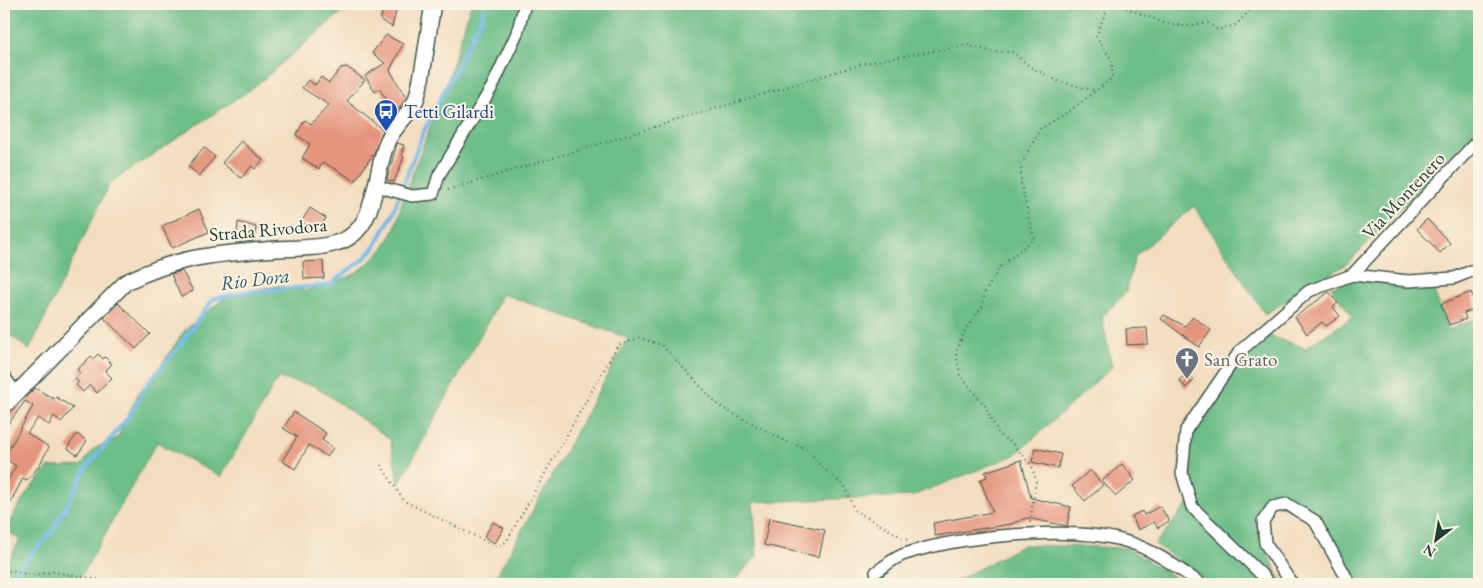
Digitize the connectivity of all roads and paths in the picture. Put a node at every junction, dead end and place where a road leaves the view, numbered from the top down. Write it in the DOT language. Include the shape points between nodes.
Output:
graph roads {
  1 [pos="433,4"];
  2 [pos="525,4"];
  3 [pos="1263,4"];
  4 [pos="1097,91"];
  5 [pos="1479,139"];
  6 [pos="382,188"];
  7 [pos="435,189"];
  8 [pos="1479,268"];
  9 [pos="1352,275"];
  10 [pos="4,376"];
  11 [pos="16,392"];
  12 [pos="4,406"];
  13 [pos="380,465"];
  14 [pos="1024,535"];
  15 [pos="925,550"];
  16 [pos="876,572"];
  17 [pos="4,573"];
  18 [pos="98,584"];
  19 [pos="1201,584"];
  20 [pos="1269,584"];
  21 [pos="1292,584"];
  22 [pos="1350,584"];
  1 -- 6 [label="street, Strada Rivodora" via="416,101 388,140 379,163"];
  2 -- 7 [label="street" via="517,33 492,87 438,175"];
  3 -- 4 [label="path" via="1250,10 1236,25 1218,30 1208,23 1185,26 1124,7 1108,7 1096,36 1112,60 1112,78"];
  4 -- 7 [label="path" via="1058,81 1032,68 1012,52 993,52 967,45 865,63"];
  4 -- 14 [label="path" via="1040,129 1021,166 1021,183 1034,239 1000,268 956,352 960,375 986,407 999,435 1012,443 1032,466 1036,481 1033,507"];
  5 -- 9 [label="street, Via Montenero"];
  6 -- 7 [label="street" via="412,196"];
  6 -- 11 [label="street, Strada Rivodora" via="361,227 338,243 203,255 151,270 126,282"];
  8 -- 9 [label="street" via="1454,278 1409,281"];
  9 -- 20 [label="street" via="1308,290 1240,351 1186,430 1182,473 1192,507"];
  10 -- 11 [label="street"];
  11 -- 12 [label="street, Strada Rivodora"];
  13 -- 15 [label="path" via="404,501 497,547 506,542 618,345 639,338 662,345 719,406 809,450 819,464 846,488 854,510"];
  14 -- 15 [label="street"];
  14 -- 19 [label="street" via="1086,534 1121,540 1143,548"];
  15 -- 16 [label="street" via="904,554"];
  17 -- 18 [label="path" via="12,570 29,574 74,574 97,579"];
  21 -- 22 [label="street" via="1265,543 1263,520 1272,507 1287,504 1316,521"];
}
